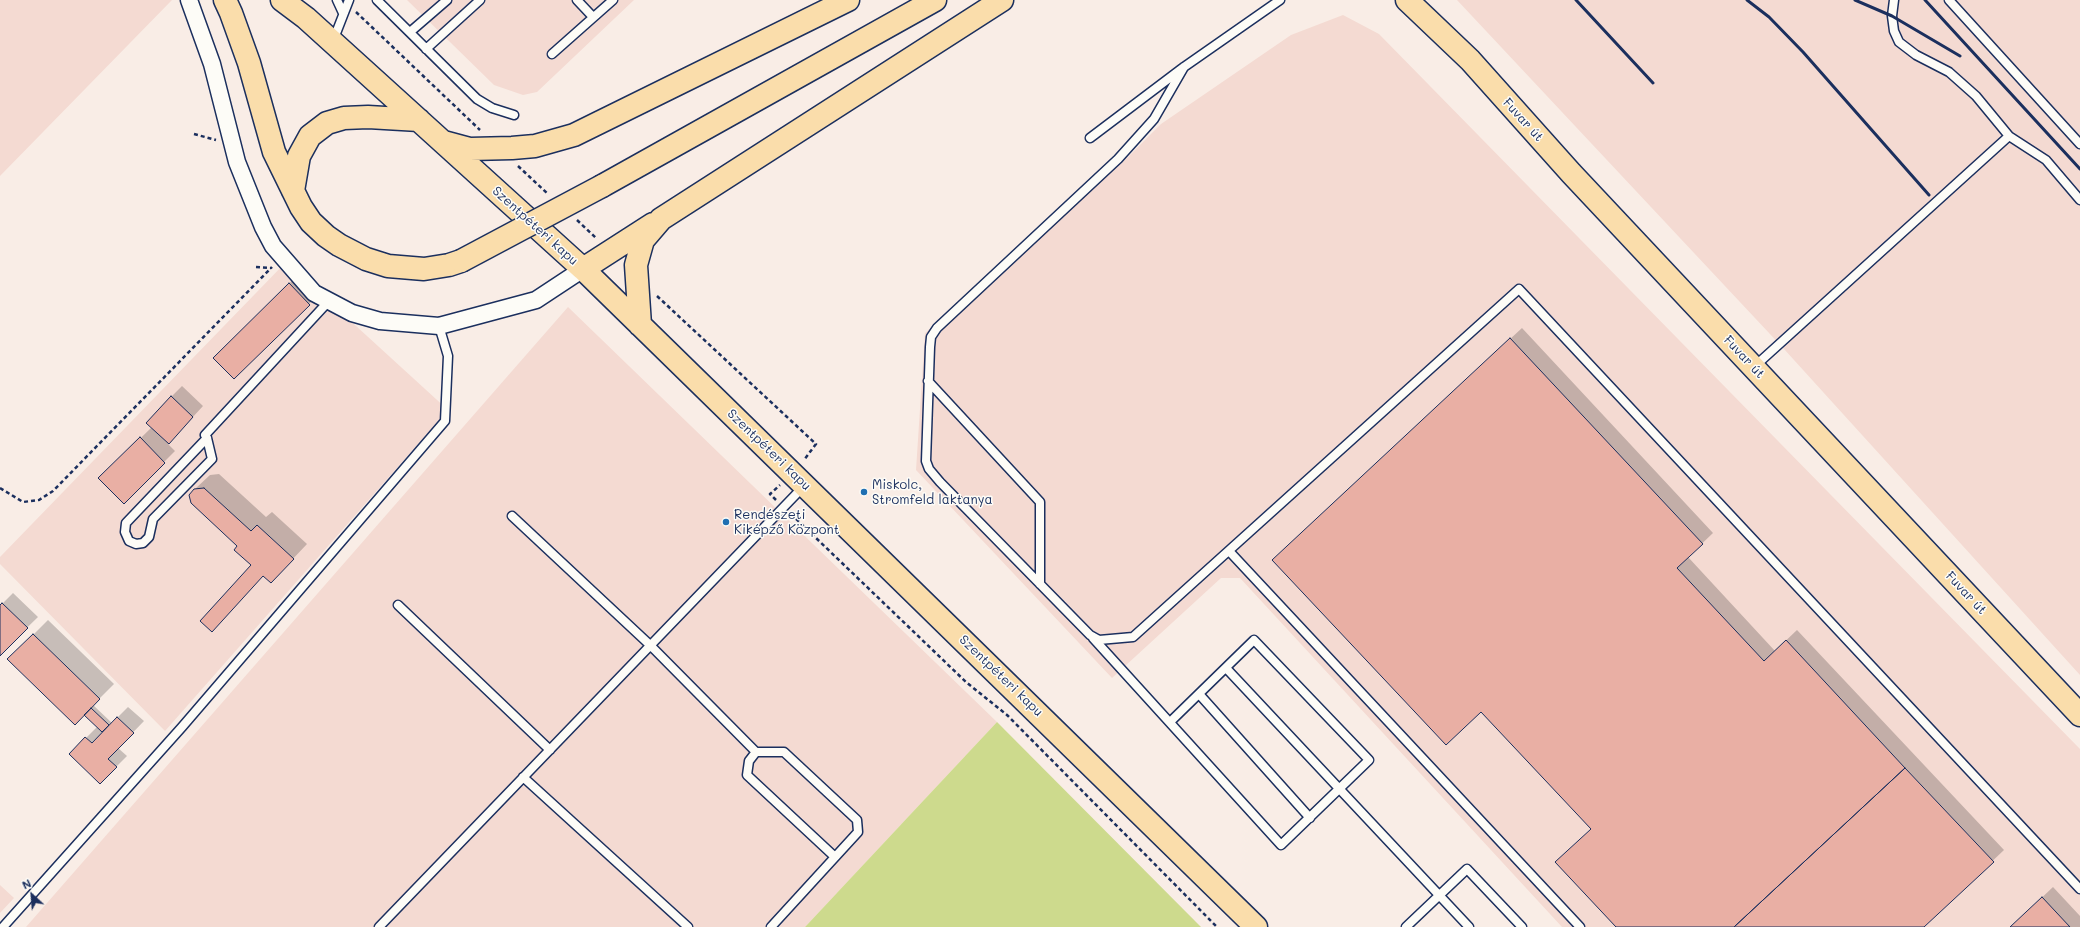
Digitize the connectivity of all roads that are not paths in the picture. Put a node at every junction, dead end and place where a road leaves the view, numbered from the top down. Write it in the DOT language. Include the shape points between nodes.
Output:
graph roads {
  1 [pos="189,0"];
  2 [pos="225,0"];
  3 [pos="282,0"];
  4 [pos="290,0"];
  5 [pos="337,0"];
  6 [pos="349,0"];
  7 [pos="377,0"];
  8 [pos="447,0"];
  9 [pos="480,0"];
  10 [pos="577,0"];
  11 [pos="613,0"];
  12 [pos="848,0"];
  13 [pos="935,0"];
  14 [pos="1002,0"];
  15 [pos="1280,0"];
  16 [pos="1407,0"];
  17 [pos="1894,0"];
  18 [pos="1949,0"];
  19 [pos="343,13"];
  20 [pos="593,17"];
  21 [pos="306,18"];
  22 [pos="410,32"];
  23 [pos="333,42"];
  24 [pos="426,49"];
  25 [pos="552,54"];
  26 [pos="1184,67"];
  27 [pos="514,115"];
  28 [pos="419,120"];
  29 [pos="2009,136"];
  30 [pos="1090,138"];
  31 [pos="441,141"];
  32 [pos="2080,144"];
  33 [pos="292,191"];
  34 [pos="2080,200"];
  35 [pos="661,219"];
  36 [pos="583,269"];
  37 [pos="328,302"];
  38 [pos="640,325"];
  39 [pos="439,326"];
  40 [pos="1754,367"];
  41 [pos="928,381"];
  42 [pos="207,438"];
  43 [pos="804,485"];
  44 [pos="512,516"];
  45 [pos="1229,551"];
  46 [pos="1040,584"];
  47 [pos="398,605"];
  48 [pos="1090,635"];
  49 [pos="650,645"];
  50 [pos="1226,668"];
  51 [pos="1199,694"];
  52 [pos="2080,715"];
  53 [pos="1170,722"];
  54 [pos="550,750"];
  55 [pos="756,752"];
  56 [pos="523,777"];
  57 [pos="1340,789"];
  58 [pos="1310,818"];
  59 [pos="836,857"];
  60 [pos="2080,889"];
  61 [pos="1439,895"];
  62 [pos="1410,926"];
  63 [pos="3,927"];
  64 [pos="379,927"];
  65 [pos="688,927"];
  66 [pos="771,927"];
  67 [pos="1256,927"];
  68 [pos="1469,927"];
  69 [pos="1522,927"];
  70 [pos="1580,927"];
  1 -- 37 [label="street" via="212,64 237,162 273,246 277,262"];
  2 -- 33 [label="main road" via="249,63 274,152"];
  3 -- 21 [label="main road, Szentpéteri kapu"];
  4 -- 21 [label="main road, Szentpéteri kapu"];
  5 -- 19 [label="lane"];
  6 -- 19 [label="lane"];
  7 -- 22 [label="lane"];
  8 -- 22 [label="lane"];
  9 -- 24 [label="lane"];
  10 -- 20 [label="lane"];
  11 -- 20 [label="lane"];
  12 -- 31 [label="main road" via="574,135 535,146 512,148 470,149"];
  13 -- 33 [label="main road, bridge" via="602,186 450,265 424,269 388,266 366,259 326,236 311,222"];
  14 -- 35 [label="main road"];
  15 -- 26 [label="lane"];
  16 -- 40 [label="main road, Fuvar út" via="1470,60 1571,173"];
  17 -- 29 [label="lane" via="1892,16 1899,42 1916,55 1949,72 1976,96"];
  18 -- 32 [label="lane"];
  19 -- 23 [label="lane"];
  20 -- 25 [label="lane"];
  21 -- 23 [label="main road, Szentpéteri kapu"];
  22 -- 24 [label="lane"];
  23 -- 28 [label="main road, Szentpéteri kapu"];
  24 -- 27 [label="lane" via="477,99 492,108"];
  26 -- 30 [label="lane"];
  26 -- 41 [label="lane" via="1154,119 1118,159 937,328 931,338"];
  28 -- 31 [label="main road, Szentpéteri kapu"];
  28 -- 33 [label="main road" via="344,118 327,123 310,136 299,156"];
  29 -- 34 [label="lane" via="2046,160"];
  29 -- 40 [label="lane"];
  31 -- 36 [label="main road, Szentpéteri kapu"];
  35 -- 36 [label="main road"];
  35 -- 38 [label="main road" via="644,240 636,265"];
  36 -- 38 [label="main road, Szentpéteri kapu"];
  36 -- 39 [label="street" via="536,300"];
  37 -- 39 [label="street" via="352,313 380,321"];
  37 -- 42 [label="lane" via="205,435"];
  38 -- 43 [label="main road, Szentpéteri kapu"];
  39 -- 63 [label="lane" via="448,356 445,421 182,727"];
  40 -- 52 [label="main road, Fuvar út"];
  41 -- 46 [label="lane" via="1040,502"];
  41 -- 46 [label="lane" via="926,461 929,469"];
  42 -- 42 [label="lane" via="212,459 153,519 149,537 143,543 129,541 125,532 126,523"];
  43 -- 49 [label="lane"];
  43 -- 67 [label="main road, Szentpéteri kapu"];
  44 -- 49 [label="lane"];
  45 -- 48 [label="lane" via="1134,637 1099,640"];
  45 -- 60 [label="lane" via="1519,289"];
  45 -- 70 [label="lane"];
  46 -- 48 [label="lane"];
  47 -- 54 [label="lane"];
  48 -- 53 [label="lane"];
  49 -- 54 [label="lane"];
  49 -- 55 [label="lane"];
  50 -- 51 [label="lane"];
  50 -- 57 [label="lane"];
  50 -- 57 [label="lane" via="1254,640 1369,760"];
  51 -- 53 [label="lane"];
  51 -- 58 [label="lane"];
  53 -- 58 [label="lane" via="1282,845"];
  54 -- 56 [label="lane"];
  55 -- 59 [label="lane" via="748,761 747,775"];
  55 -- 59 [label="lane" via="784,752 857,820 858,832"];
  56 -- 64 [label="lane"];
  56 -- 65 [label="lane"];
  57 -- 58 [label="lane"];
  57 -- 61 [label="lane"];
  59 -- 66 [label="lane"];
  61 -- 62 [label="lane"];
  61 -- 68 [label="lane"];
  61 -- 69 [label="lane" via="1467,869"];
}
